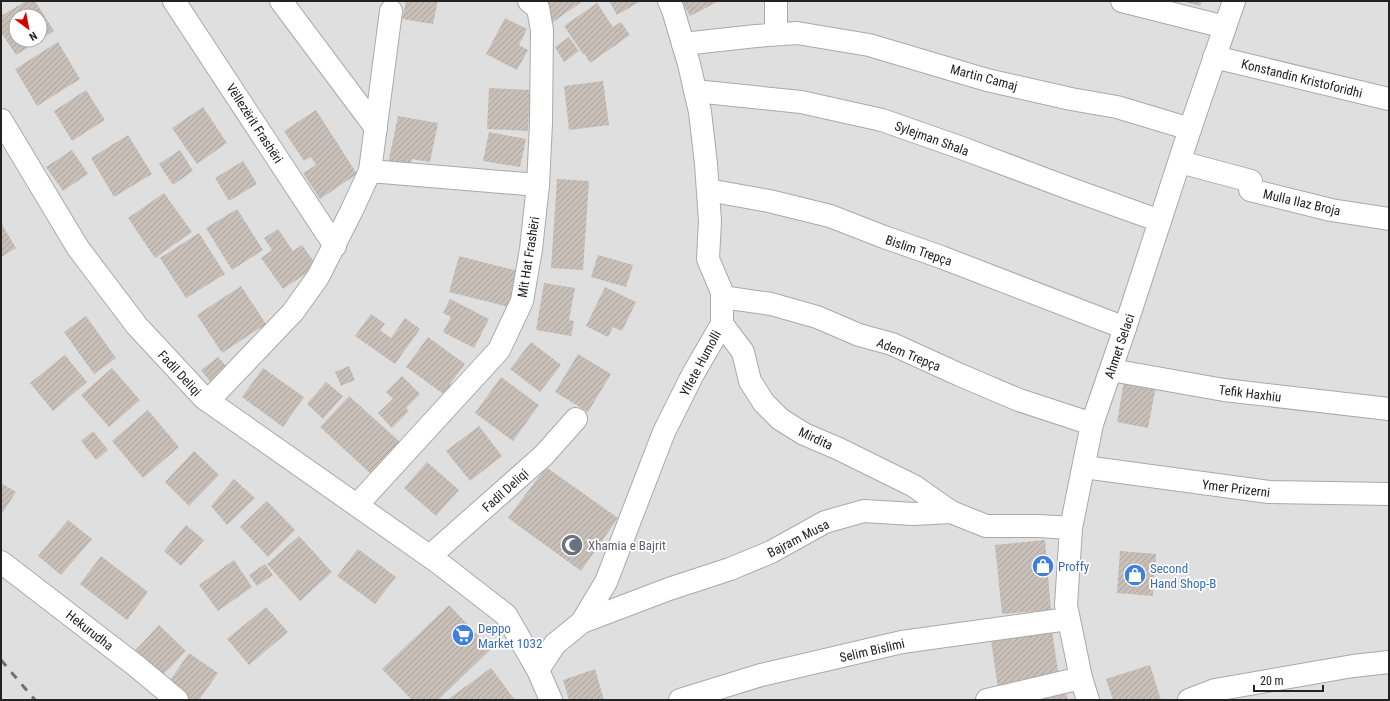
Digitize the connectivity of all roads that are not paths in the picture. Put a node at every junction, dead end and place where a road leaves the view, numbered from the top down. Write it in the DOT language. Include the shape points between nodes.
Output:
graph roads {
  1 [pos="174,1"];
  2 [pos="281,1"];
  3 [pos="529,1"];
  4 [pos="669,1"];
  5 [pos="776,1"];
  6 [pos="1122,1"];
  7 [pos="1234,1"];
  8 [pos="391,11"];
  9 [pos="1224,27"];
  10 [pos="776,34"];
  11 [pos="683,44"];
  12 [pos="1214,57"];
  13 [pos="695,91"];
  14 [pos="1389,99"];
  15 [pos="1,120"];
  16 [pos="376,128"];
  17 [pos="1190,129"];
  18 [pos="1180,162"];
  19 [pos="370,171"];
  20 [pos="538,185"];
  21 [pos="708,190"];
  22 [pos="1389,219"];
  23 [pos="1160,222"];
  24 [pos="335,246"];
  25 [pos="722,297"];
  26 [pos="722,324"];
  27 [pos="1126,328"];
  28 [pos="1111,370"];
  29 [pos="208,402"];
  30 [pos="1389,409"];
  31 [pos="576,419"];
  32 [pos="1092,424"];
  33 [pos="1084,467"];
  34 [pos="1389,494"];
  35 [pos="357,505"];
  36 [pos="951,512"];
  37 [pos="1071,528"];
  38 [pos="430,556"];
  39 [pos="1,562"];
  40 [pos="1068,619"];
  41 [pos="582,622"];
  42 [pos="1389,662"];
  43 [pos="538,670"];
  44 [pos="1081,678"];
  45 [pos="177,700"];
  46 [pos="551,700"];
  47 [pos="680,700"];
  48 [pos="987,700"];
  49 [pos="1088,700"];
  50 [pos="1189,700"];
  1 -- 24 [label="street, Vëllezërit Frashëri"];
  2 -- 16 [label="street"];
  3 -- 20 [label="street, Mit Hat Frashëri" via="538,8 542,30 542,123"];
  4 -- 11 [label="street, Ylfete Humolli"];
  5 -- 10 [label="street"];
  6 -- 9 [label="street"];
  7 -- 9 [label="street, Ahmet Selaci"];
  8 -- 16 [label="street"];
  9 -- 12 [label="street, Ahmet Selaci"];
  10 -- 11 [label="street, Martin Camaj"];
  10 -- 17 [label="street, Martin Camaj" via="797,33 869,45 987,80 1117,107"];
  11 -- 13 [label="street, Ylfete Humolli"];
  12 -- 14 [label="street, Konstandin Kristoforidhi"];
  12 -- 17 [label="street, Ahmet Selaci"];
  13 -- 21 [label="street, Ylfete Humolli" via="700,112"];
  13 -- 23 [label="street, Sylejman Shala" via="801,102 882,120"];
  15 -- 29 [label="street, Fadil Deliqi" via="78,248 137,326"];
  16 -- 19 [label="street"];
  17 -- 18 [label="street, Ahmet Selaci"];
  18 -- 22 [label="street, Mulla Ilaz Broja" via="1251,181 1250,190 1330,210"];
  18 -- 23 [label="street, Ahmet Selaci"];
  19 -- 20 [label="street"];
  19 -- 24 [label="street"];
  20 -- 35 [label="street, Mit Hat Frashëri" via="522,302 499,350"];
  21 -- 25 [label="street, Ylfete Humolli" via="708,259"];
  21 -- 27 [label="street, Bislim Trepça" via="830,216"];
  23 -- 27 [label="street, Ahmet Selaci"];
  24 -- 29 [label="street" via="318,277 293,312"];
  25 -- 26 [label="street, Ylfete Humolli"];
  25 -- 32 [label="street, Adem Trepça" via="771,304 817,318 859,335 892,344 1019,400"];
  26 -- 36 [label="street, Mirdita" via="743,352 750,381 764,403 780,419 804,434 914,486"];
  26 -- 41 [label="street, Ylfete Humolli" via="664,432 606,582"];
  27 -- 28 [label="street, Ahmet Selaci"];
  28 -- 30 [label="street, Tefik Haxhiu" via="1224,390"];
  28 -- 32 [label="street, Ahmet Selaci"];
  29 -- 35 [label="street, Fadil Deliqi"];
  31 -- 38 [label="street, Fadil Deliqi" via="544,455"];
  32 -- 33 [label="street, Ahmet Selaci"];
  33 -- 34 [label="street, Ymer Prizerni" via="1269,492"];
  33 -- 37 [label="street, Ahmet Selaci"];
  35 -- 38 [label="street, Fadil Deliqi"];
  36 -- 37 [label="street, Bajram Musa" via="986,526"];
  36 -- 41 [label="street, Bajram Musa" via="913,514 864,511 825,522 771,552"];
  37 -- 40 [label="street, Ahmet Selaci" via="1066,605"];
  38 -- 43 [label="street, Fadil Deliqi" via="506,615"];
  39 -- 45 [label="street, Hekurudha"];
  40 -- 44 [label="street, Ahmet Selaci"];
  40 -- 47 [label="street, Selim Bislimi" via="902,642 762,675"];
  41 -- 43 [label="street, Ylfete Humolli" via="555,644"];
  42 -- 50 [label="street" via="1215,690"];
  43 -- 46 [label="street, Fadil Deliqi"];
  44 -- 48 [label="street"];
  44 -- 49 [label="street, Ahmet Selaci"];
}
